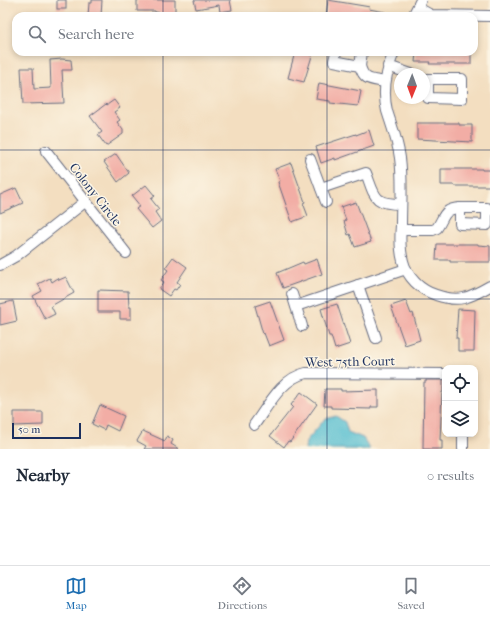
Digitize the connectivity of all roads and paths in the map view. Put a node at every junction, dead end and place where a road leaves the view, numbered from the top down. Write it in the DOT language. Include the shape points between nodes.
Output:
graph roads {
  1 [pos="478,16"];
  2 [pos="490,16"];
  3 [pos="335,56"];
  4 [pos="361,56"];
  5 [pos="392,56"];
  6 [pos="360,66"];
  7 [pos="388,66"];
  8 [pos="394,68"];
  9 [pos="385,82"];
  10 [pos="46,151"];
  11 [pos="310,159"];
  12 [pos="321,188"];
  13 [pos="86,202"];
  14 [pos="326,202"];
  15 [pos="401,204"];
  16 [pos="460,208"];
  17 [pos="401,230"];
  18 [pos="126,253"];
  19 [pos="0,265"];
  20 [pos="406,269"];
  21 [pos="358,285"];
  22 [pos="490,286"];
  23 [pos="292,294"];
  24 [pos="296,306"];
  25 [pos="302,326"];
  26 [pos="376,338"];
  27 [pos="442,374"];
  28 [pos="254,424"];
  29 [pos="463,437"];
  30 [pos="463,449"];
  1 -- 2 [label="street"];
  3 -- 6 [label="street" via="334,61"];
  4 -- 6 [label="street"];
  5 -- 7 [label="street"];
  6 -- 9 [label="street" via="366,78"];
  7 -- 8 [label="street"];
  7 -- 9 [label="street"];
  9 -- 15 [label="street" via="386,103 400,158"];
  10 -- 13 [label="street, Colony Circle"];
  11 -- 12 [label="street"];
  12 -- 14 [label="street"];
  12 -- 15 [label="street" via="366,173 378,200 387,204"];
  13 -- 18 [label="street, Colony Circle"];
  13 -- 19 [label="street" via="16,256"];
  15 -- 17 [label="street"];
  16 -- 17 [label="street" via="447,210 437,228 432,230"];
  17 -- 20 [label="street" via="401,252"];
  20 -- 21 [label="street"];
  20 -- 22 [label="street" via="423,289 446,299 472,296"];
  21 -- 24 [label="street"];
  21 -- 26 [label="street"];
  23 -- 24 [label="street"];
  24 -- 25 [label="street"];
  27 -- 28 [label="street, West 75th Court" via="300,374 284,384"];
  29 -- 30 [label="street"];
}
